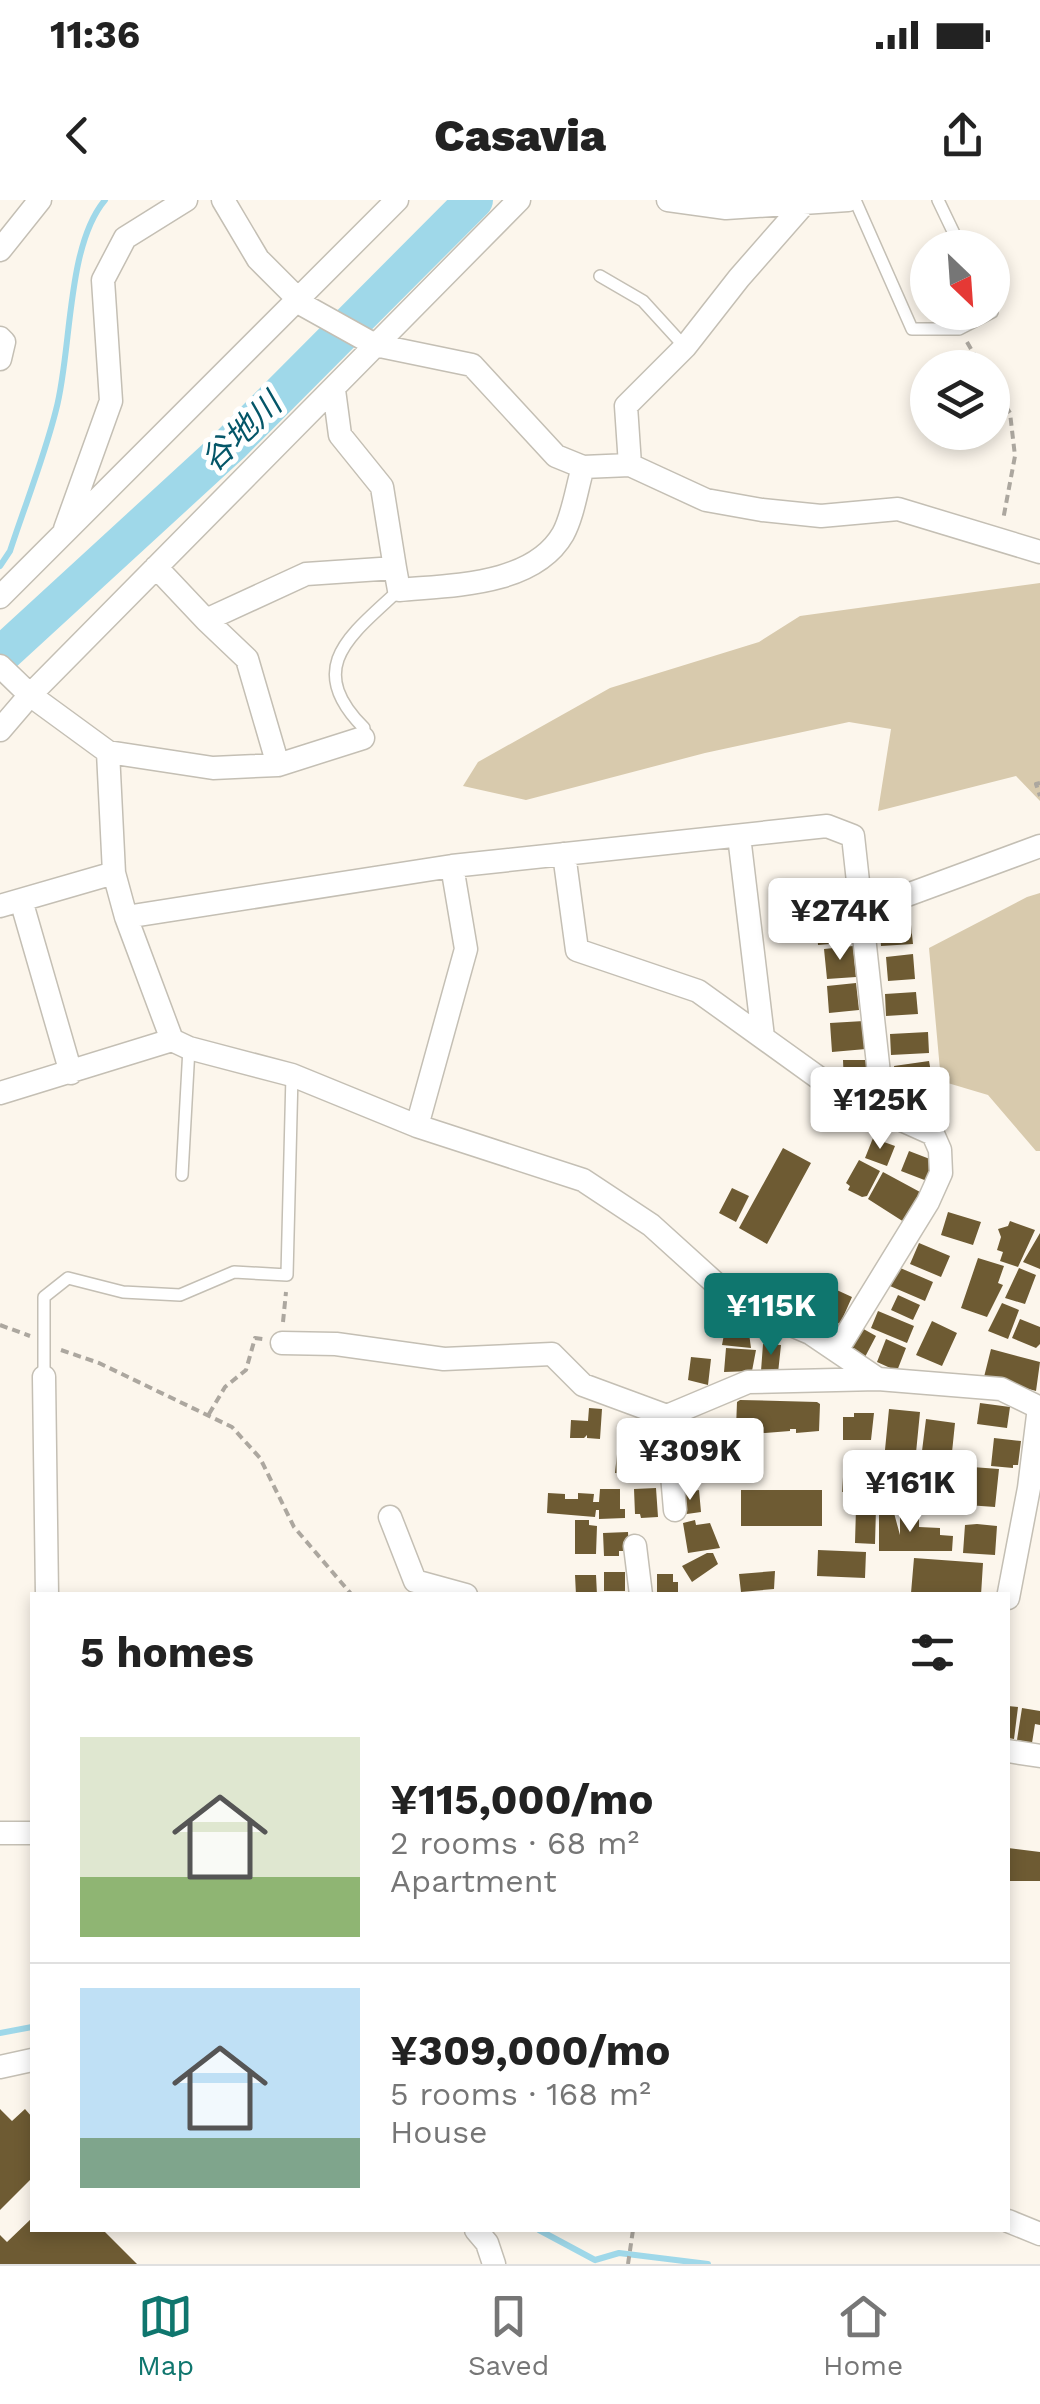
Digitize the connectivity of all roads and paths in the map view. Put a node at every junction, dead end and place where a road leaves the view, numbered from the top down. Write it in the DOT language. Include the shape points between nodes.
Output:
graph roads {
  1 [pos="40,200"];
  2 [pos="186,200"];
  3 [pos="222,200"];
  4 [pos="397,200"];
  5 [pos="519,200"];
  6 [pos="668,200"];
  7 [pos="851,200"];
  8 [pos="938,200"];
  9 [pos="803,205"];
  10 [pos="952,230"];
  11 [pos="0,250"];
  12 [pos="600,276"];
  13 [pos="301,303"];
  14 [pos="910,325"];
  15 [pos="959,330"];
  16 [pos="0,338"];
  17 [pos="372,343"];
  18 [pos="686,346"];
  19 [pos="971,350"];
  20 [pos="0,359"];
  21 [pos="334,390"];
  22 [pos="1010,413"];
  23 [pos="630,465"];
  24 [pos="583,466"];
  25 [pos="62,537"];
  26 [pos="999,540"];
  27 [pos="1040,552"];
  28 [pos="156,567"];
  29 [pos="397,579"];
  30 [pos="0,597"];
  31 [pos="206,620"];
  32 [pos="0,666"];
  33 [pos="25,690"];
  34 [pos="0,730"];
  35 [pos="363,738"];
  36 [pos="108,752"];
  37 [pos="278,764"];
  38 [pos="1040,783"];
  39 [pos="1040,796"];
  40 [pos="739,836"];
  41 [pos="1040,846"];
  42 [pos="564,854"];
  43 [pos="452,866"];
  44 [pos="114,873"];
  45 [pos="10,903"];
  46 [pos="860,912"];
  47 [pos="126,917"];
  48 [pos="762,1037"];
  49 [pos="180,1044"];
  50 [pos="71,1073"];
  51 [pos="292,1075"];
  52 [pos="0,1093"];
  53 [pos="882,1110"];
  54 [pos="418,1126"];
  55 [pos="182,1175"];
  56 [pos="287,1275"];
  57 [pos="0,1325"];
  58 [pos="282,1343"];
  59 [pos="44,1344"];
  60 [pos="837,1350"];
  61 [pos="44,1377"];
  62 [pos="878,1379"];
  63 [pos="1040,1407"];
  64 [pos="209,1414"];
  65 [pos="667,1416"];
  66 [pos="676,1510"];
  67 [pos="390,1517"];
  68 [pos="635,1546"];
  69 [pos="46,1592"];
  70 [pos="349,1592"];
  71 [pos="454,1592"];
  72 [pos="641,1592"];
  73 [pos="1009,1592"];
  74 [pos="1010,1751"];
  75 [pos="1040,1756"];
  76 [pos="0,1833"];
  77 [pos="30,1833"];
  78 [pos="30,2060"];
  79 [pos="0,2067"];
  80 [pos="1010,2221"];
  81 [pos="478,2232"];
  82 [pos="633,2232"];
  83 [pos="1040,2234"];
  84 [pos="494,2264"];
  85 [pos="628,2264"];
  1 -- 11 [label="street"];
  2 -- 25 [label="street" via="126,238 103,280 111,402"];
  3 -- 13 [label="street" via="258,259"];
  4 -- 13 [label="street"];
  5 -- 17 [label="street"];
  6 -- 9 [label="street" via="726,208"];
  7 -- 9 [label="street"];
  7 -- 14 [label="lane"];
  8 -- 10 [label="lane"];
  9 -- 18 [label="street"];
  12 -- 18 [label="lane" via="643,301"];
  13 -- 17 [label="street"];
  13 -- 25 [label="street"];
  15 -- 19 [label="path"];
  16 -- 20 [label="street"];
  17 -- 21 [label="street"];
  17 -- 24 [label="street" via="472,365 556,456"];
  18 -- 23 [label="street" via="626,406"];
  21 -- 28 [label="street"];
  21 -- 29 [label="street" via="340,435 382,487"];
  22 -- 26 [label="path" via="1015,456"];
  23 -- 24 [label="street"];
  23 -- 26 [label="street" via="706,500 822,516 898,509"];
  24 -- 29 [label="street" via="563,535 528,568 470,584"];
  25 -- 30 [label="street"];
  26 -- 27 [label="street"];
  28 -- 31 [label="street"];
  28 -- 33 [label="street"];
  29 -- 31 [label="street" via="306,574"];
  29 -- 35 [label="lane" via="344,642 335,672 336,694 364,728"];
  31 -- 37 [label="street" via="247,659"];
  32 -- 33 [label="street"];
  33 -- 34 [label="street"];
  33 -- 36 [label="street"];
  35 -- 37 [label="street"];
  36 -- 37 [label="street" via="212,768"];
  36 -- 44 [label="street"];
  38 -- 39 [label="path"];
  40 -- 42 [label="street"];
  40 -- 46 [label="street" via="827,826 853,836"];
  40 -- 48 [label="street"];
  41 -- 46 [label="street"];
  42 -- 43 [label="street"];
  42 -- 48 [label="street" via="577,950 698,990"];
  43 -- 47 [label="street"];
  43 -- 54 [label="street" via="466,949"];
  44 -- 45 [label="street"];
  44 -- 47 [label="street"];
  45 -- 50 [label="street"];
  46 -- 53 [label="street"];
  47 -- 49 [label="street"];
  48 -- 53 [label="street" via="837,1091"];
  49 -- 50 [label="street"];
  49 -- 51 [label="street"];
  49 -- 55 [label="lane"];
  50 -- 52 [label="street"];
  51 -- 54 [label="street"];
  51 -- 56 [label="lane"];
  53 -- 60 [label="street" via="933,1134 941,1173"];
  54 -- 60 [label="street" via="583,1180 651,1225 735,1301"];
  56 -- 58 [label="path"];
  56 -- 59 [label="lane" via="234,1272 180,1295 123,1292 68,1278 44,1296"];
  57 -- 59 [label="path"];
  58 -- 64 [label="path" via="255,1338 246,1370 225,1386"];
  58 -- 65 [label="street" via="444,1358 552,1354 583,1385"];
  59 -- 61 [label="lane"];
  59 -- 64 [label="path"];
  60 -- 62 [label="street"];
  61 -- 69 [label="street"];
  62 -- 63 [label="street" via="1002,1389"];
  62 -- 65 [label="street" via="748,1382"];
  63 -- 73 [label="street"];
  64 -- 70 [label="path" via="232,1426 260,1458 294,1527"];
  65 -- 66 [label="street"];
  67 -- 71 [label="street" via="416,1582"];
  68 -- 72 [label="street"];
  74 -- 75 [label="street"];
  76 -- 77 [label="street"];
  78 -- 79 [label="street"];
  80 -- 83 [label="street"];
  81 -- 84 [label="street"];
  82 -- 85 [label="path"];
}
